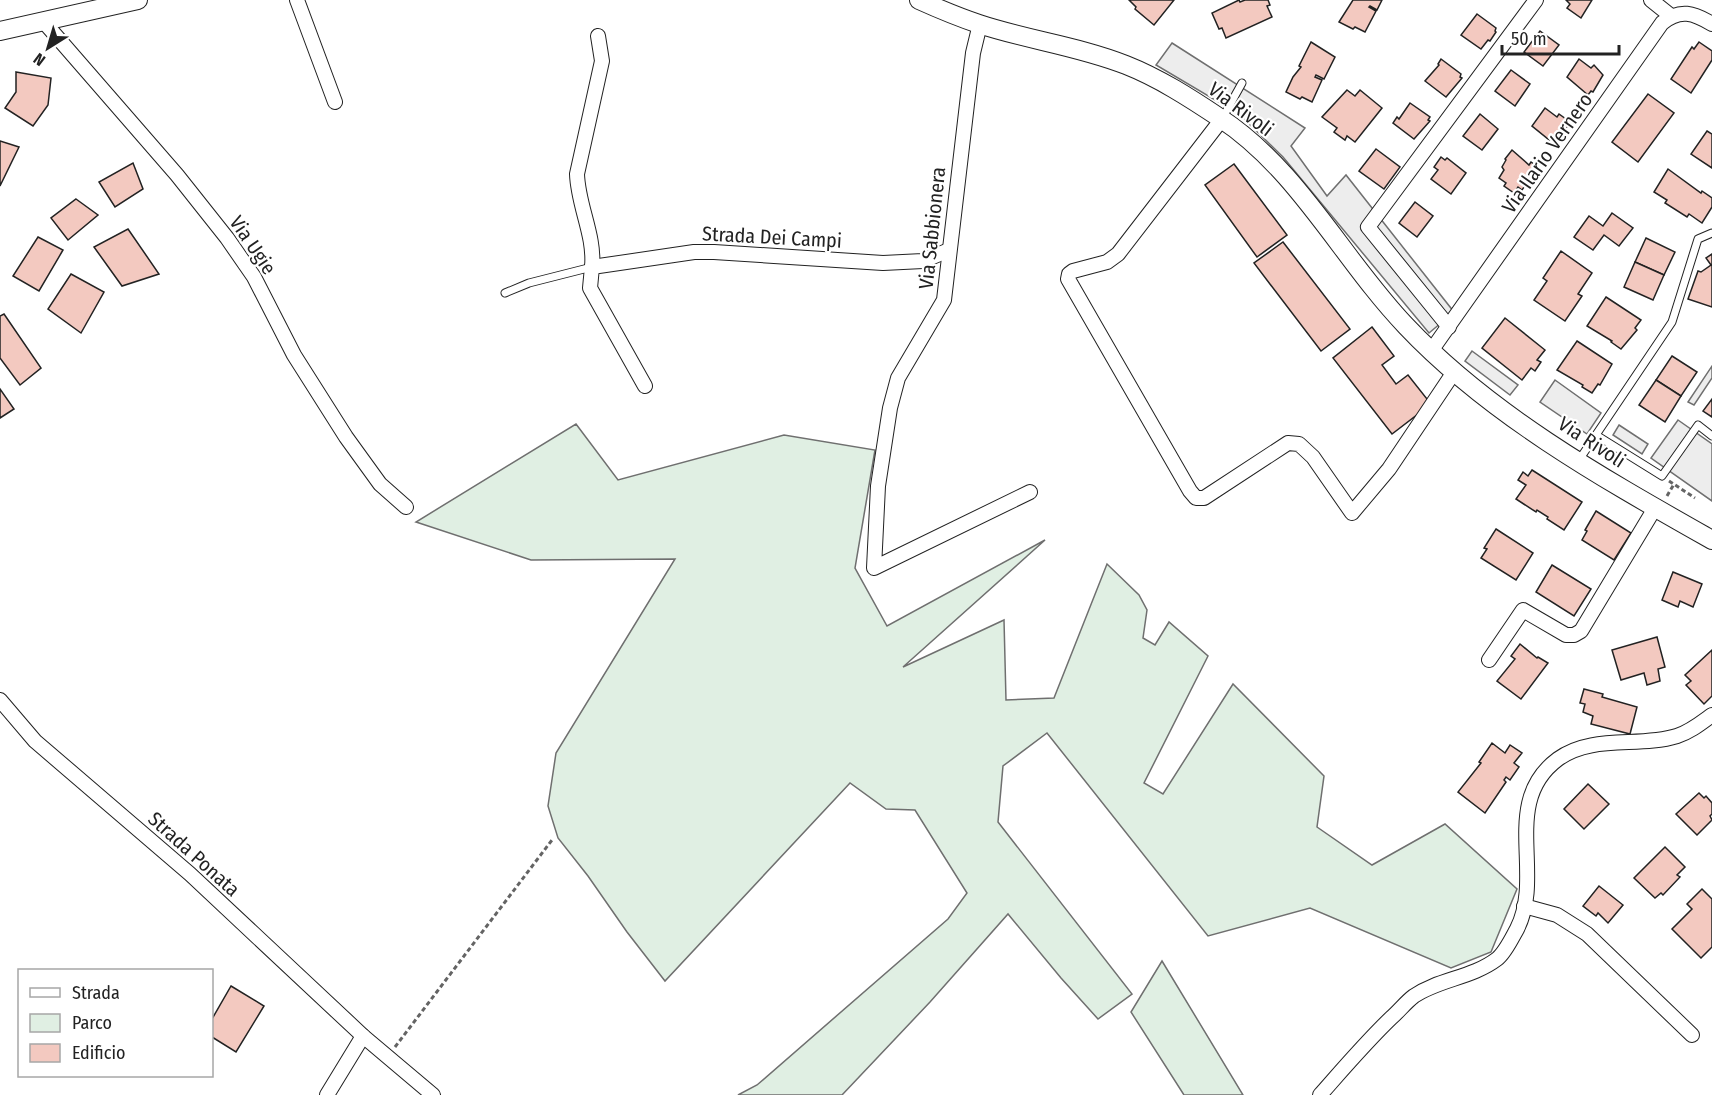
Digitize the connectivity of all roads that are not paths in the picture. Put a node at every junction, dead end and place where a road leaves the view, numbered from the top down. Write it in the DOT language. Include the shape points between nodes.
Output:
graph roads {
  1 [pos="138,0"];
  2 [pos="297,0"];
  3 [pos="919,0"];
  4 [pos="1536,0"];
  5 [pos="1651,0"];
  6 [pos="1671,15"];
  7 [pos="44,22"];
  8 [pos="980,24"];
  9 [pos="1712,24"];
  10 [pos="0,31"];
  11 [pos="598,36"];
  12 [pos="1242,83"];
  13 [pos="335,102"];
  14 [pos="1222,119"];
  15 [pos="1712,233"];
  16 [pos="949,250"];
  17 [pos="592,267"];
  18 [pos="505,293"];
  19 [pos="1449,327"];
  20 [pos="1431,351"];
  21 [pos="1454,372"];
  22 [pos="645,386"];
  23 [pos="1596,435"];
  24 [pos="1712,436"];
  25 [pos="1577,462"];
  26 [pos="1030,492"];
  27 [pos="406,507"];
  28 [pos="1655,508"];
  29 [pos="1712,540"];
  30 [pos="1489,660"];
  31 [pos="0,700"];
  32 [pos="1712,715"];
  33 [pos="1524,906"];
  34 [pos="1692,1035"];
  35 [pos="363,1036"];
  36 [pos="327,1095"];
  37 [pos="433,1095"];
  38 [pos="1320,1095"];
  1 -- 7 [label="street"];
  2 -- 13 [label="street"];
  3 -- 8 [label="street, Via Rivoli"];
  4 -- 19 [label="street" via="1368,227"];
  5 -- 6 [label="street"];
  6 -- 9 [label="street" via="1689,13"];
  6 -- 19 [label="street, Via Ilario Vernero"];
  7 -- 10 [label="street"];
  7 -- 27 [label="street, Via Ugie" via="227,238 254,277 294,355 346,437 380,484"];
  8 -- 14 [label="street, Via Rivoli" via="1124,64 1177,90"];
  8 -- 16 [label="street, Via Sabbionera"];
  11 -- 17 [label="street" via="602,61 577,174 593,252"];
  12 -- 14 [label="lane"];
  14 -- 20 [label="street, Via Rivoli" via="1274,163 1382,298"];
  14 -- 21 [label="street" via="1118,254 1107,262 1073,271 1068,279 1196,498 1204,498 1288,443 1299,444 1313,457 1352,513 1389,469"];
  15 -- 23 [label="lane" via="1698,239 1671,322"];
  16 -- 17 [label="street, Strada Dei Campi" via="910,263 694,252"];
  16 -- 26 [label="street, Via Sabbionera" via="945,300 898,378 890,408 878,486 874,568"];
  17 -- 18 [label="lane"];
  17 -- 22 [label="street" via="590,288"];
  19 -- 20 [label="street, Via Ilario Vernero"];
  20 -- 21 [label="street, Via Rivoli"];
  21 -- 25 [label="street, Via Rivoli"];
  23 -- 24 [label="lane" via="1662,476 1698,425"];
  23 -- 25 [label="lane"];
  25 -- 28 [label="street, Via Rivoli"];
  28 -- 29 [label="street, Via Rivoli"];
  28 -- 30 [label="street" via="1581,631 1566,635 1524,610"];
  31 -- 35 [label="street, Strada Ponata" via="35,741 190,874"];
  32 -- 33 [label="street" via="1679,736 1583,747 1547,769 1527,810 1528,877"];
  33 -- 34 [label="street" via="1557,915 1587,934"];
  33 -- 38 [label="street" via="1518,928 1499,958 1414,996"];
  35 -- 36 [label="street"];
  35 -- 37 [label="street, Strada Ponata"];
}
